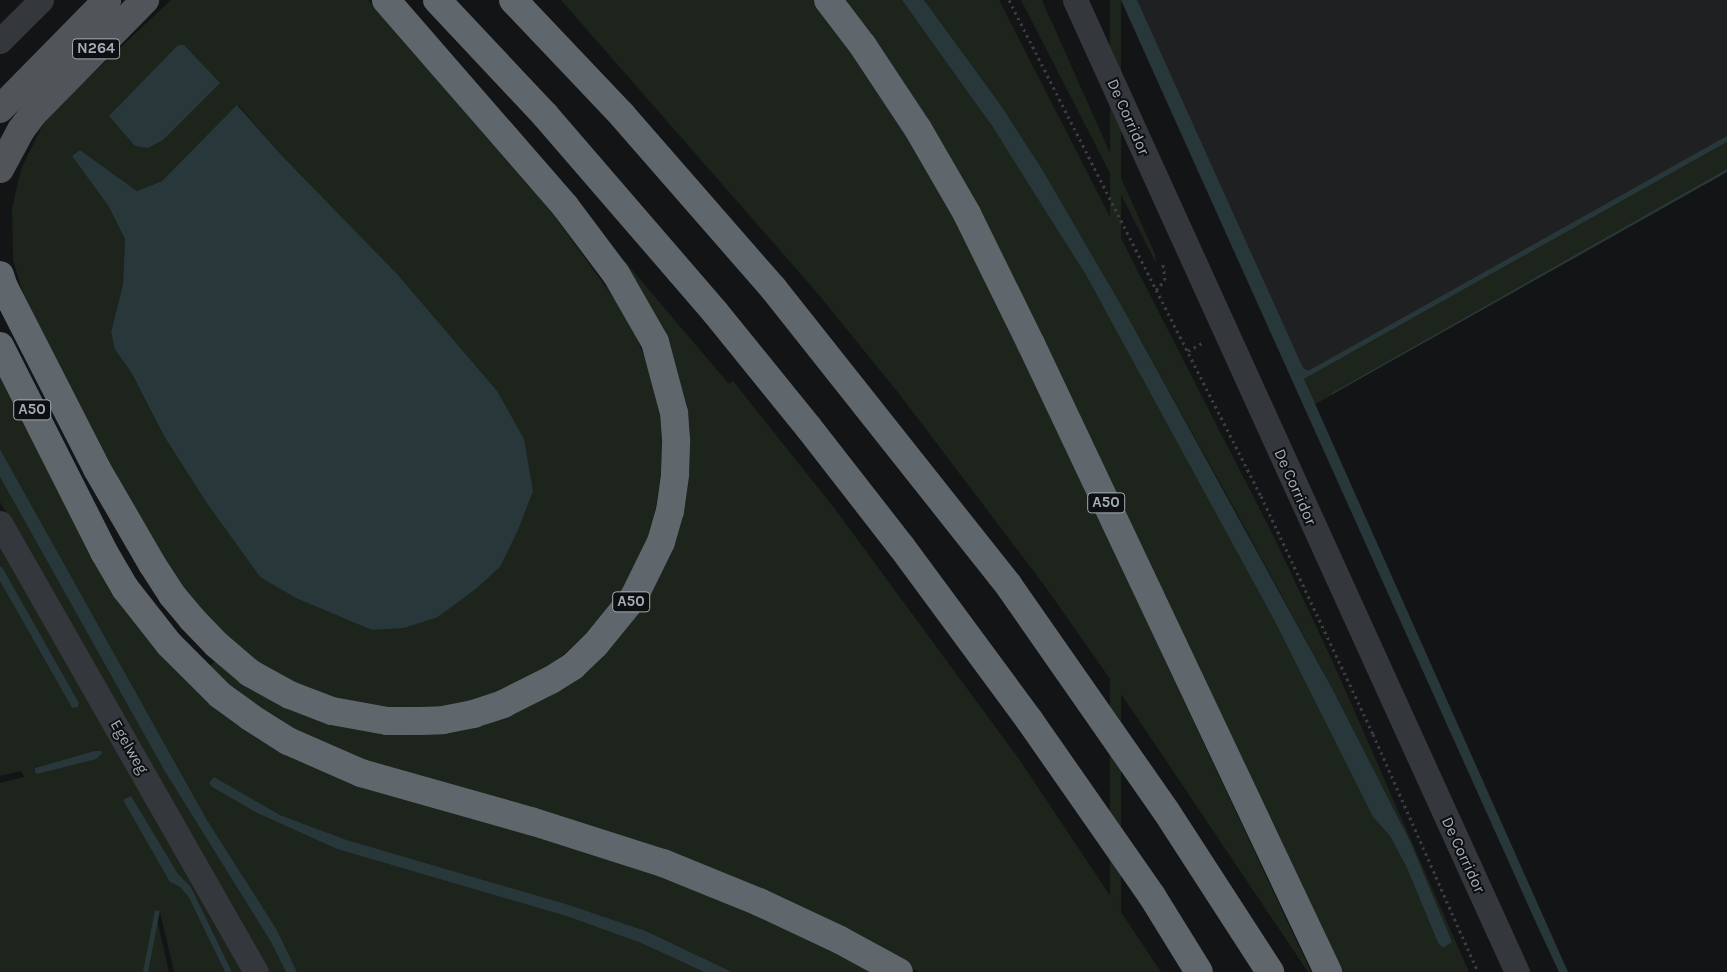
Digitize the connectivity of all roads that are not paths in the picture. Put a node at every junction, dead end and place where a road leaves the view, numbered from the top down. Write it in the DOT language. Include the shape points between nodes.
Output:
graph roads {
  1 [pos="41,0"];
  2 [pos="107,0"];
  3 [pos="145,0"];
  4 [pos="386,0"];
  5 [pos="437,0"];
  6 [pos="514,0"];
  7 [pos="828,0"];
  8 [pos="1075,0"];
  9 [pos="0,41"];
  10 [pos="0,108"];
  11 [pos="0,170"];
  12 [pos="0,275"];
  13 [pos="0,346"];
  14 [pos="0,523"];
  15 [pos="256,972"];
  16 [pos="899,972"];
  17 [pos="1200,972"];
  18 [pos="1270,972"];
  19 [pos="1328,972"];
  20 [pos="1517,972"];
  1 -- 9 [label="street"];
  2 -- 10 [label="main road, N264"];
  3 -- 11 [label="main road, N264" via="33,114"];
  4 -- 12 [label="highway, A50" via="565,206 616,274 655,342 674,413 676,440 670,511 650,566 634,597 595,645 572,666 503,704 473,714 420,721 387,721 332,711 290,695 250,673 192,619 152,564 97,469"];
  5 -- 17 [label="highway" via="551,122 715,312 809,428 1030,721 1152,896"];
  6 -- 18 [label="highway" via="622,115 773,288 1009,586 1166,811"];
  7 -- 19 [label="highway, A50" via="918,129 967,214"];
  8 -- 20 [label="street, De Corridor"];
  13 -- 16 [label="highway, A50" via="124,588 169,644 220,695 250,717 288,741 361,773 531,821 663,864 759,902"];
  14 -- 15 [label="street, Egelweg"];
}
